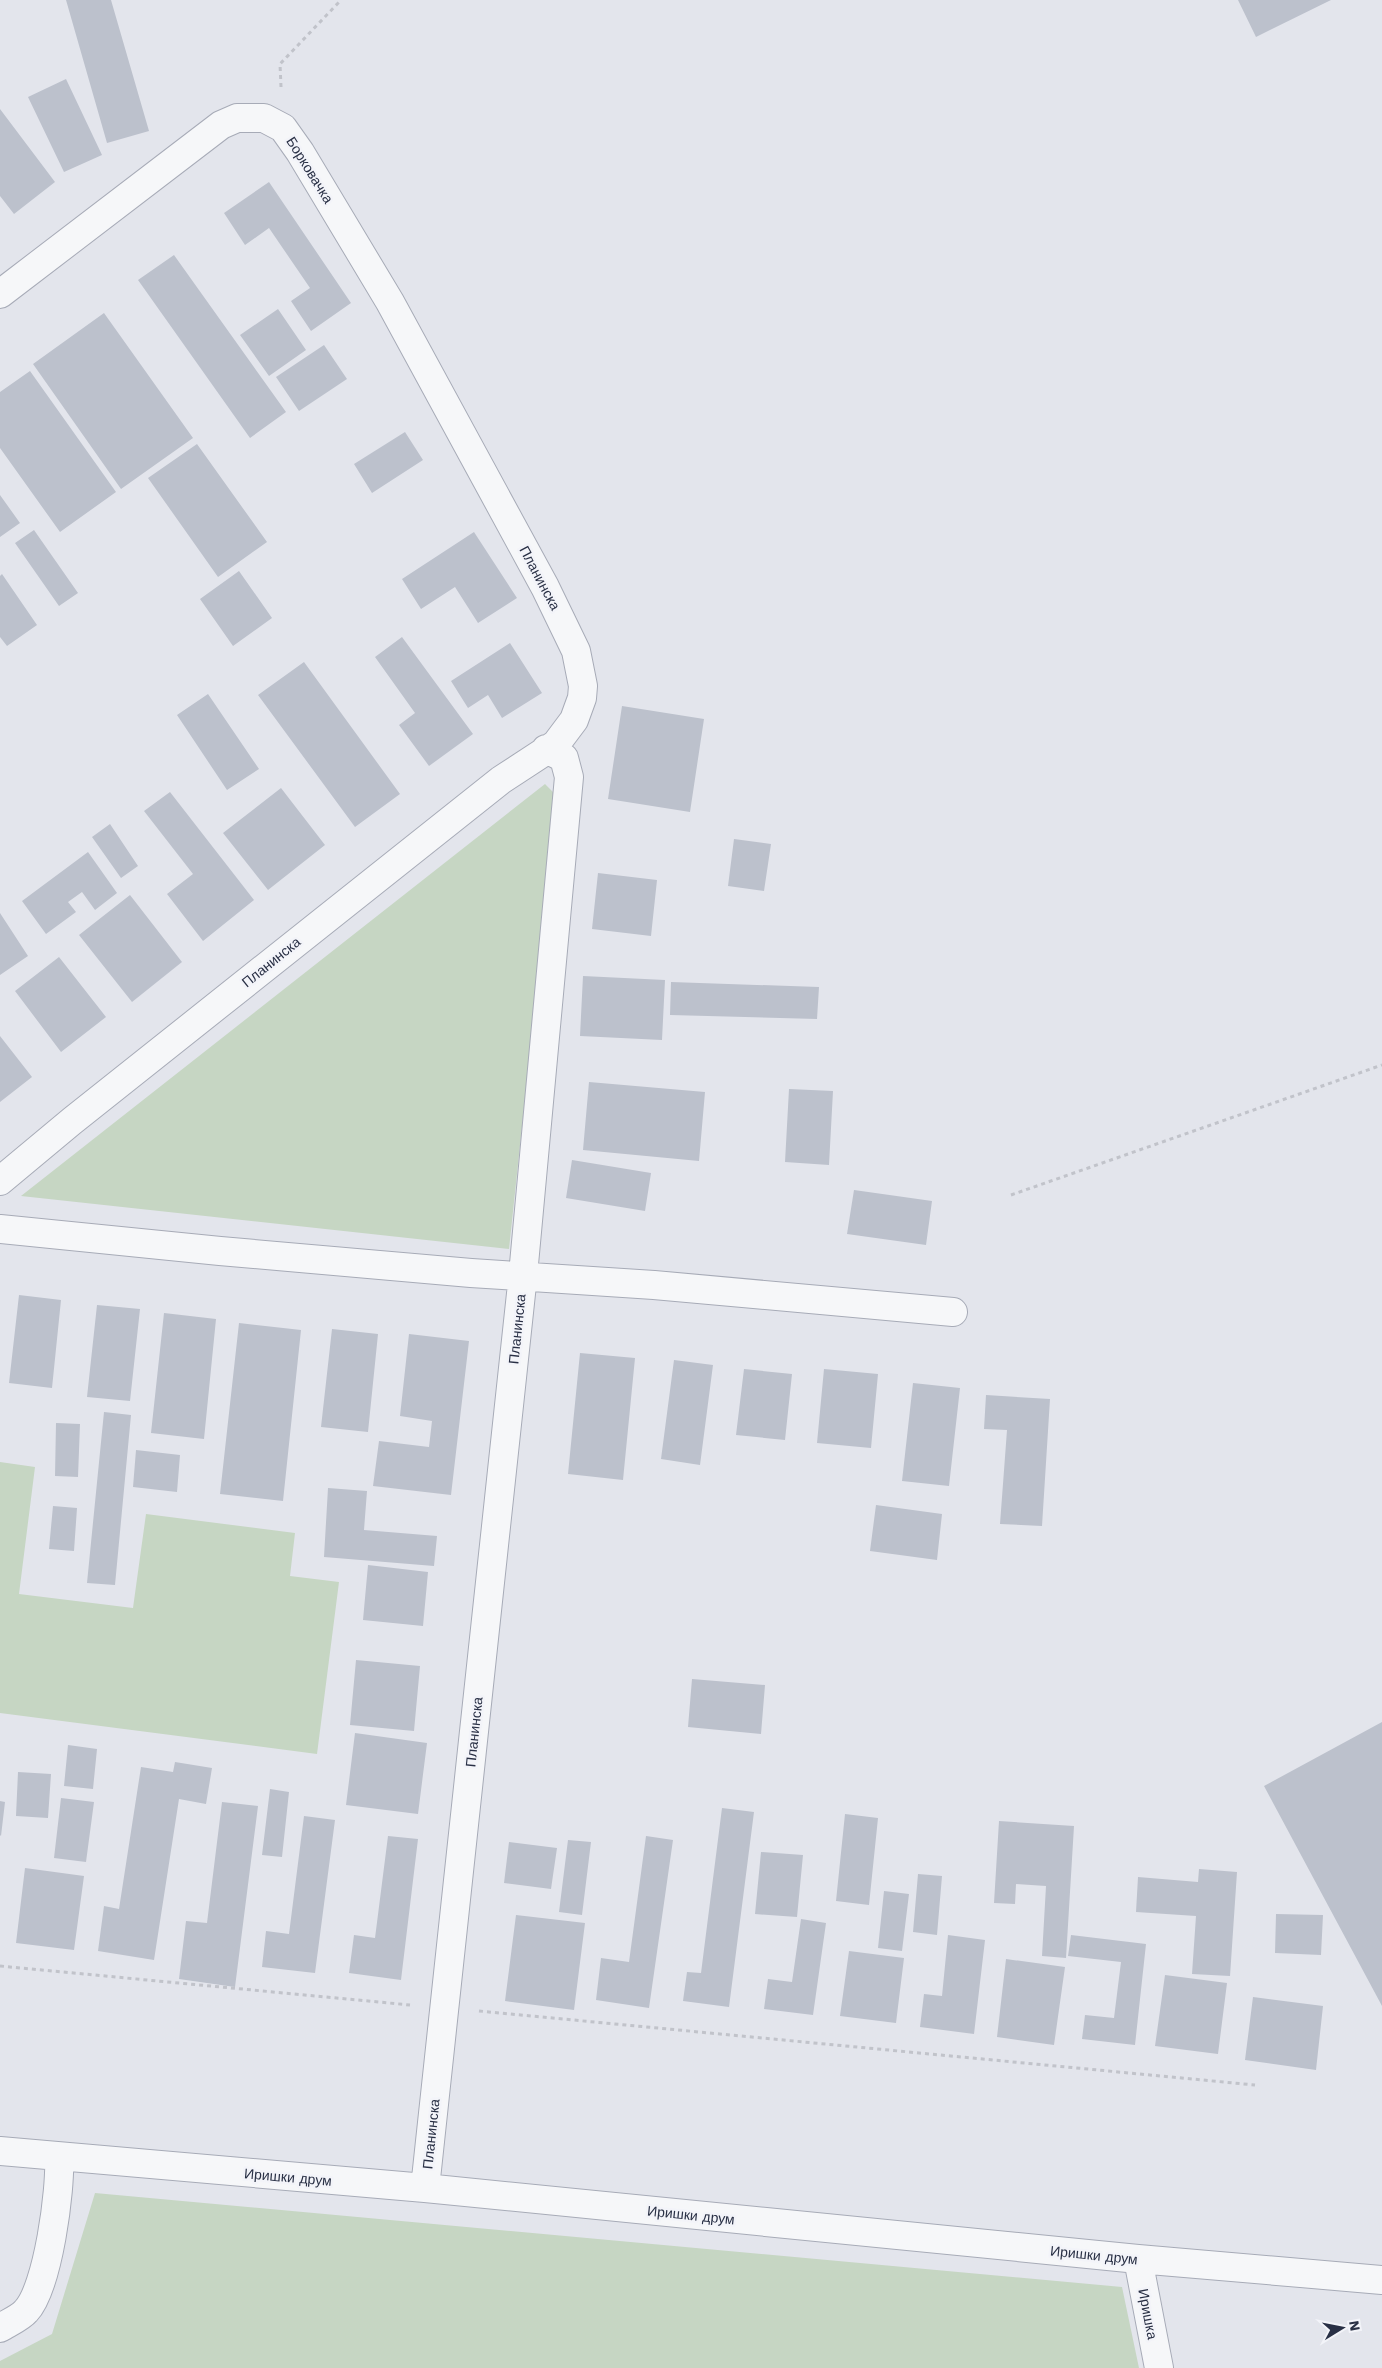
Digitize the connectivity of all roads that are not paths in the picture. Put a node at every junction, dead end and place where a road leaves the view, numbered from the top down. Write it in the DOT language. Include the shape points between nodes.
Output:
graph roads {
  1 [pos="0,294"];
  2 [pos="447,408"];
  3 [pos="546,749"];
  4 [pos="0,1181"];
  5 [pos="0,1229"];
  6 [pos="523,1275"];
  7 [pos="953,1312"];
  8 [pos="0,2151"];
  9 [pos="59,2157"];
  10 [pos="425,2188"];
  11 [pos="1138,2259"];
  12 [pos="1382,2280"];
  13 [pos="0,2328"];
  14 [pos="1159,2368"];
  1 -- 2 [label="street, Борковачка" via="221,125 237,118 264,118 283,128 300,152 390,302"];
  2 -- 3 [label="street, Планинска" via="545,587 576,651 583,686 582,698 574,720 556,744"];
  3 -- 4 [label="street, Планинска" via="501,780"];
  3 -- 6 [label="street, Планинска" via="564,758 569,778"];
  5 -- 6 [label="street, Планинска" via="239,1253"];
  6 -- 7 [label="street, Планинска"];
  6 -- 10 [label="street, Планинска"];
  8 -- 9 [label="street, Иришки друм"];
  9 -- 10 [label="street, Иришки друм"];
  9 -- 13 [label="street" via="60,2179 38,2291 26,2311"];
  10 -- 11 [label="street, Иришки друм"];
  11 -- 12 [label="street, Иришки друм"];
  11 -- 14 [label="street, Иришка"];
}
